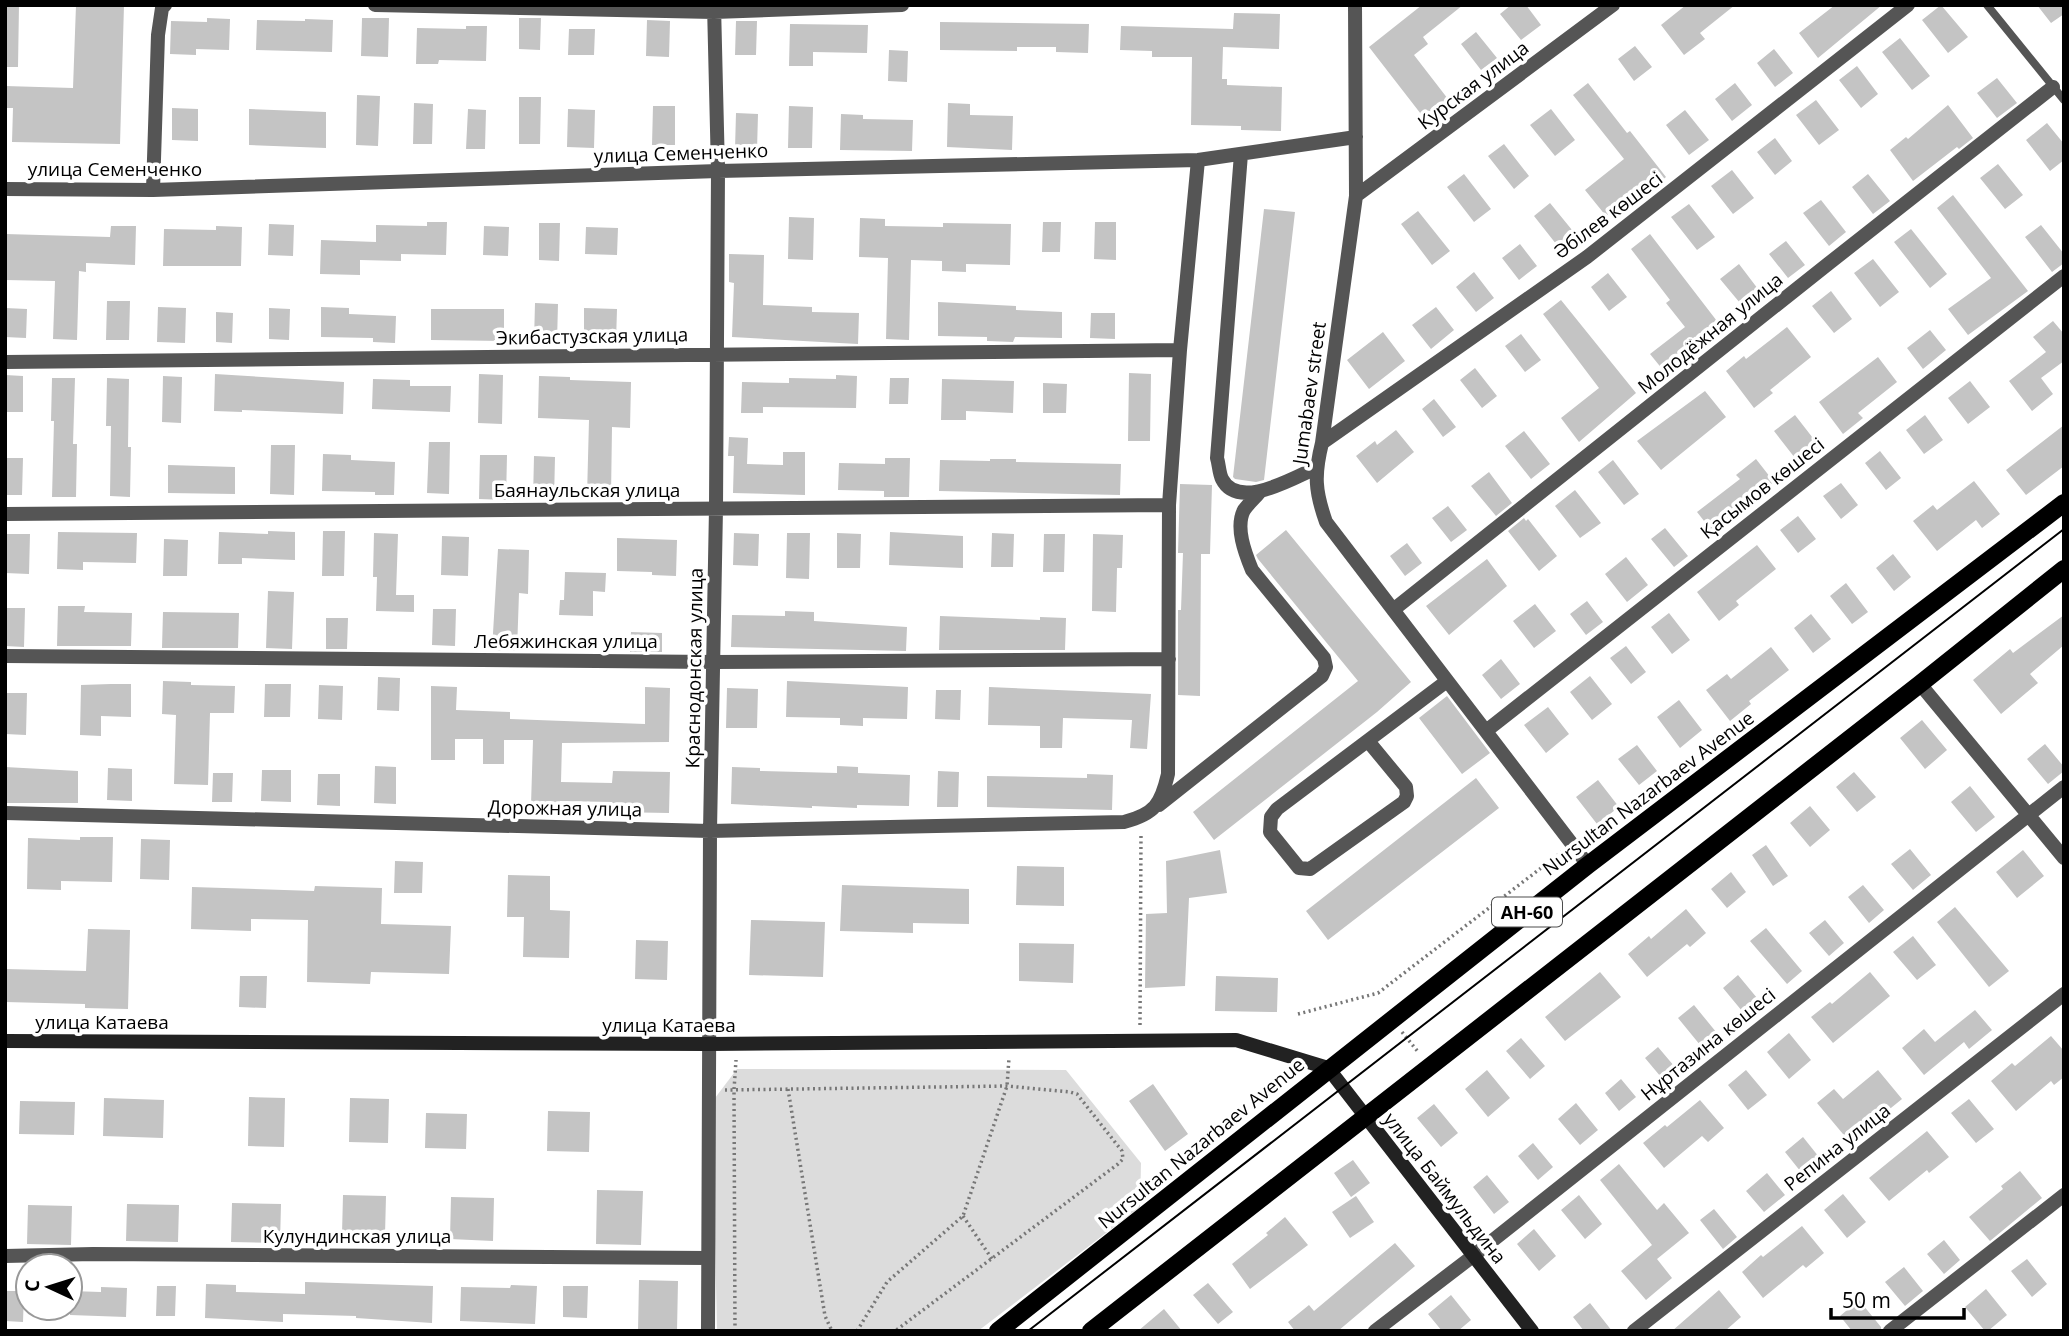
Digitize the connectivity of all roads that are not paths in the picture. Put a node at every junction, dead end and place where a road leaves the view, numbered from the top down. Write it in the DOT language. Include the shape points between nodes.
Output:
graph roads {
  1 [pos="375,5"];
  2 [pos="902,5"];
  3 [pos="1355,5"];
  4 [pos="1614,5"];
  5 [pos="1908,5"];
  6 [pos="1987,5"];
  7 [pos="164,7"];
  8 [pos="714,8"];
  9 [pos="2053,88"];
  10 [pos="2064,100"];
  11 [pos="1356,137"];
  12 [pos="1241,154"];
  13 [pos="1198,160"];
  14 [pos="718,171"];
  15 [pos="5,189"];
  16 [pos="153,190"];
  17 [pos="1356,196"];
  18 [pos="2064,276"];
  19 [pos="1180,350"];
  20 [pos="715,354"];
  21 [pos="5,362"];
  22 [pos="1322,443"];
  23 [pos="1316,468"];
  24 [pos="1259,493"];
  25 [pos="2064,503"];
  26 [pos="1169,505"];
  27 [pos="716,508"];
  28 [pos="5,514"];
  29 [pos="2064,569"];
  30 [pos="1393,610"];
  31 [pos="5,656"];
  32 [pos="1169,659"];
  33 [pos="714,662"];
  34 [pos="1447,681"];
  35 [pos="1920,684"];
  36 [pos="1486,731"];
  37 [pos="1368,741"];
  38 [pos="2064,787"];
  39 [pos="1154,808"];
  40 [pos="5,813"];
  41 [pos="2027,814"];
  42 [pos="710,831"];
  43 [pos="2064,858"];
  44 [pos="1588,865"];
  45 [pos="2064,993"];
  46 [pos="5,1041"];
  47 [pos="709,1044"];
  48 [pos="1328,1068"];
  49 [pos="1365,1117"];
  50 [pos="2064,1195"];
  51 [pos="5,1256"];
  52 [pos="1473,1256"];
  53 [pos="708,1258"];
  54 [pos="708,1331"];
  55 [pos="998,1331"];
  56 [pos="1091,1331"];
  57 [pos="1375,1331"];
  58 [pos="1532,1331"];
  59 [pos="1634,1331"];
  60 [pos="1890,1331"];
  1 -- 8 [label="street"];
  2 -- 8 [label="street"];
  3 -- 11 [label="street, Jumabaev street"];
  4 -- 17 [label="street, Курская улица"];
  5 -- 22 [label="street, Әбілев көшесі" via="1587,257"];
  6 -- 9 [label="lane"];
  7 -- 16 [label="street" via="158,35"];
  8 -- 14 [label="street, Краснодонская улица"];
  9 -- 10 [label="lane"];
  9 -- 30 [label="street, Молодёжная улица"];
  11 -- 12 [label="street, улица Семенченко"];
  11 -- 17 [label="street, Jumabaev street"];
  12 -- 13 [label="street, улица Семенченко"];
  12 -- 24 [label="street" via="1217,457 1221,478 1229,488"];
  13 -- 14 [label="street, улица Семенченко"];
  13 -- 19 [label="street"];
  14 -- 16 [label="street, улица Семенченко"];
  14 -- 20 [label="street, Краснодонская улица"];
  15 -- 16 [label="street, улица Семенченко"];
  17 -- 22 [label="street, Jumabaev street"];
  18 -- 36 [label="street, Қасымов көшесі"];
  19 -- 20 [label="street, Экибастузская улица"];
  19 -- 26 [label="street"];
  20 -- 21 [label="street, Экибастузская улица"];
  20 -- 27 [label="street, Краснодонская улица"];
  22 -- 23 [label="street, Jumabaev street"];
  23 -- 24 [label="street"];
  23 -- 30 [label="street, Jumabaev street" via="1317,495 1326,522"];
  24 -- 39 [label="street" via="1244,510 1240,527 1245,553 1252,569 1324,658 1325,667 1322,676"];
  25 -- 44 [label="main road, Nursultan Nazarbaev Avenue / АН-60"];
  26 -- 27 [label="street, Баянаульская улица"];
  26 -- 32 [label="street"];
  27 -- 28 [label="street, Баянаульская улица"];
  27 -- 33 [label="street, Краснодонская улица"];
  29 -- 35 [label="main road"];
  30 -- 34 [label="street, Jumabaev street"];
  31 -- 33 [label="street, Лебяжинская улица"];
  32 -- 33 [label="street, Лебяжинская улица"];
  32 -- 39 [label="street" via="1168,774 1163,796"];
  33 -- 42 [label="street, Краснодонская улица"];
  34 -- 36 [label="street, Jumabaev street"];
  34 -- 37 [label="street"];
  35 -- 41 [label="street"];
  35 -- 49 [label="main road"];
  36 -- 44 [label="street, Jumabaev street"];
  37 -- 37 [label="street" via="1271,817 1270,831 1299,868 1310,869 1404,802 1406,787"];
  38 -- 41 [label="street, Нұртазина көшесі"];
  39 -- 42 [label="street, Дорожная улица" via="1141,818 1124,822"];
  40 -- 42 [label="street, Дорожная улица"];
  41 -- 43 [label="street"];
  41 -- 52 [label="street, Нұртазина көшесі"];
  42 -- 47 [label="street, Краснодонская улица"];
  44 -- 48 [label="main road, Nursultan Nazarbaev Avenue / АН-60"];
  45 -- 59 [label="street, Репина улица"];
  46 -- 47 [label="street, улица Катаева"];
  47 -- 48 [label="street, улица Катаева" via="1236,1040"];
  47 -- 53 [label="street, Краснодонская улица"];
  48 -- 49 [label="street, улица Баймульдина"];
  48 -- 55 [label="main road, Nursultan Nazarbaev Avenue / АН-60"];
  49 -- 52 [label="street, улица Баймульдина"];
  49 -- 56 [label="main road"];
  50 -- 60 [label="street"];
  51 -- 53 [label="street, Кулундинская улица"];
  52 -- 57 [label="street, Нұртазина көшесі"];
  52 -- 58 [label="street, улица Баймульдина"];
  53 -- 54 [label="street, Краснодонская улица"];
}
